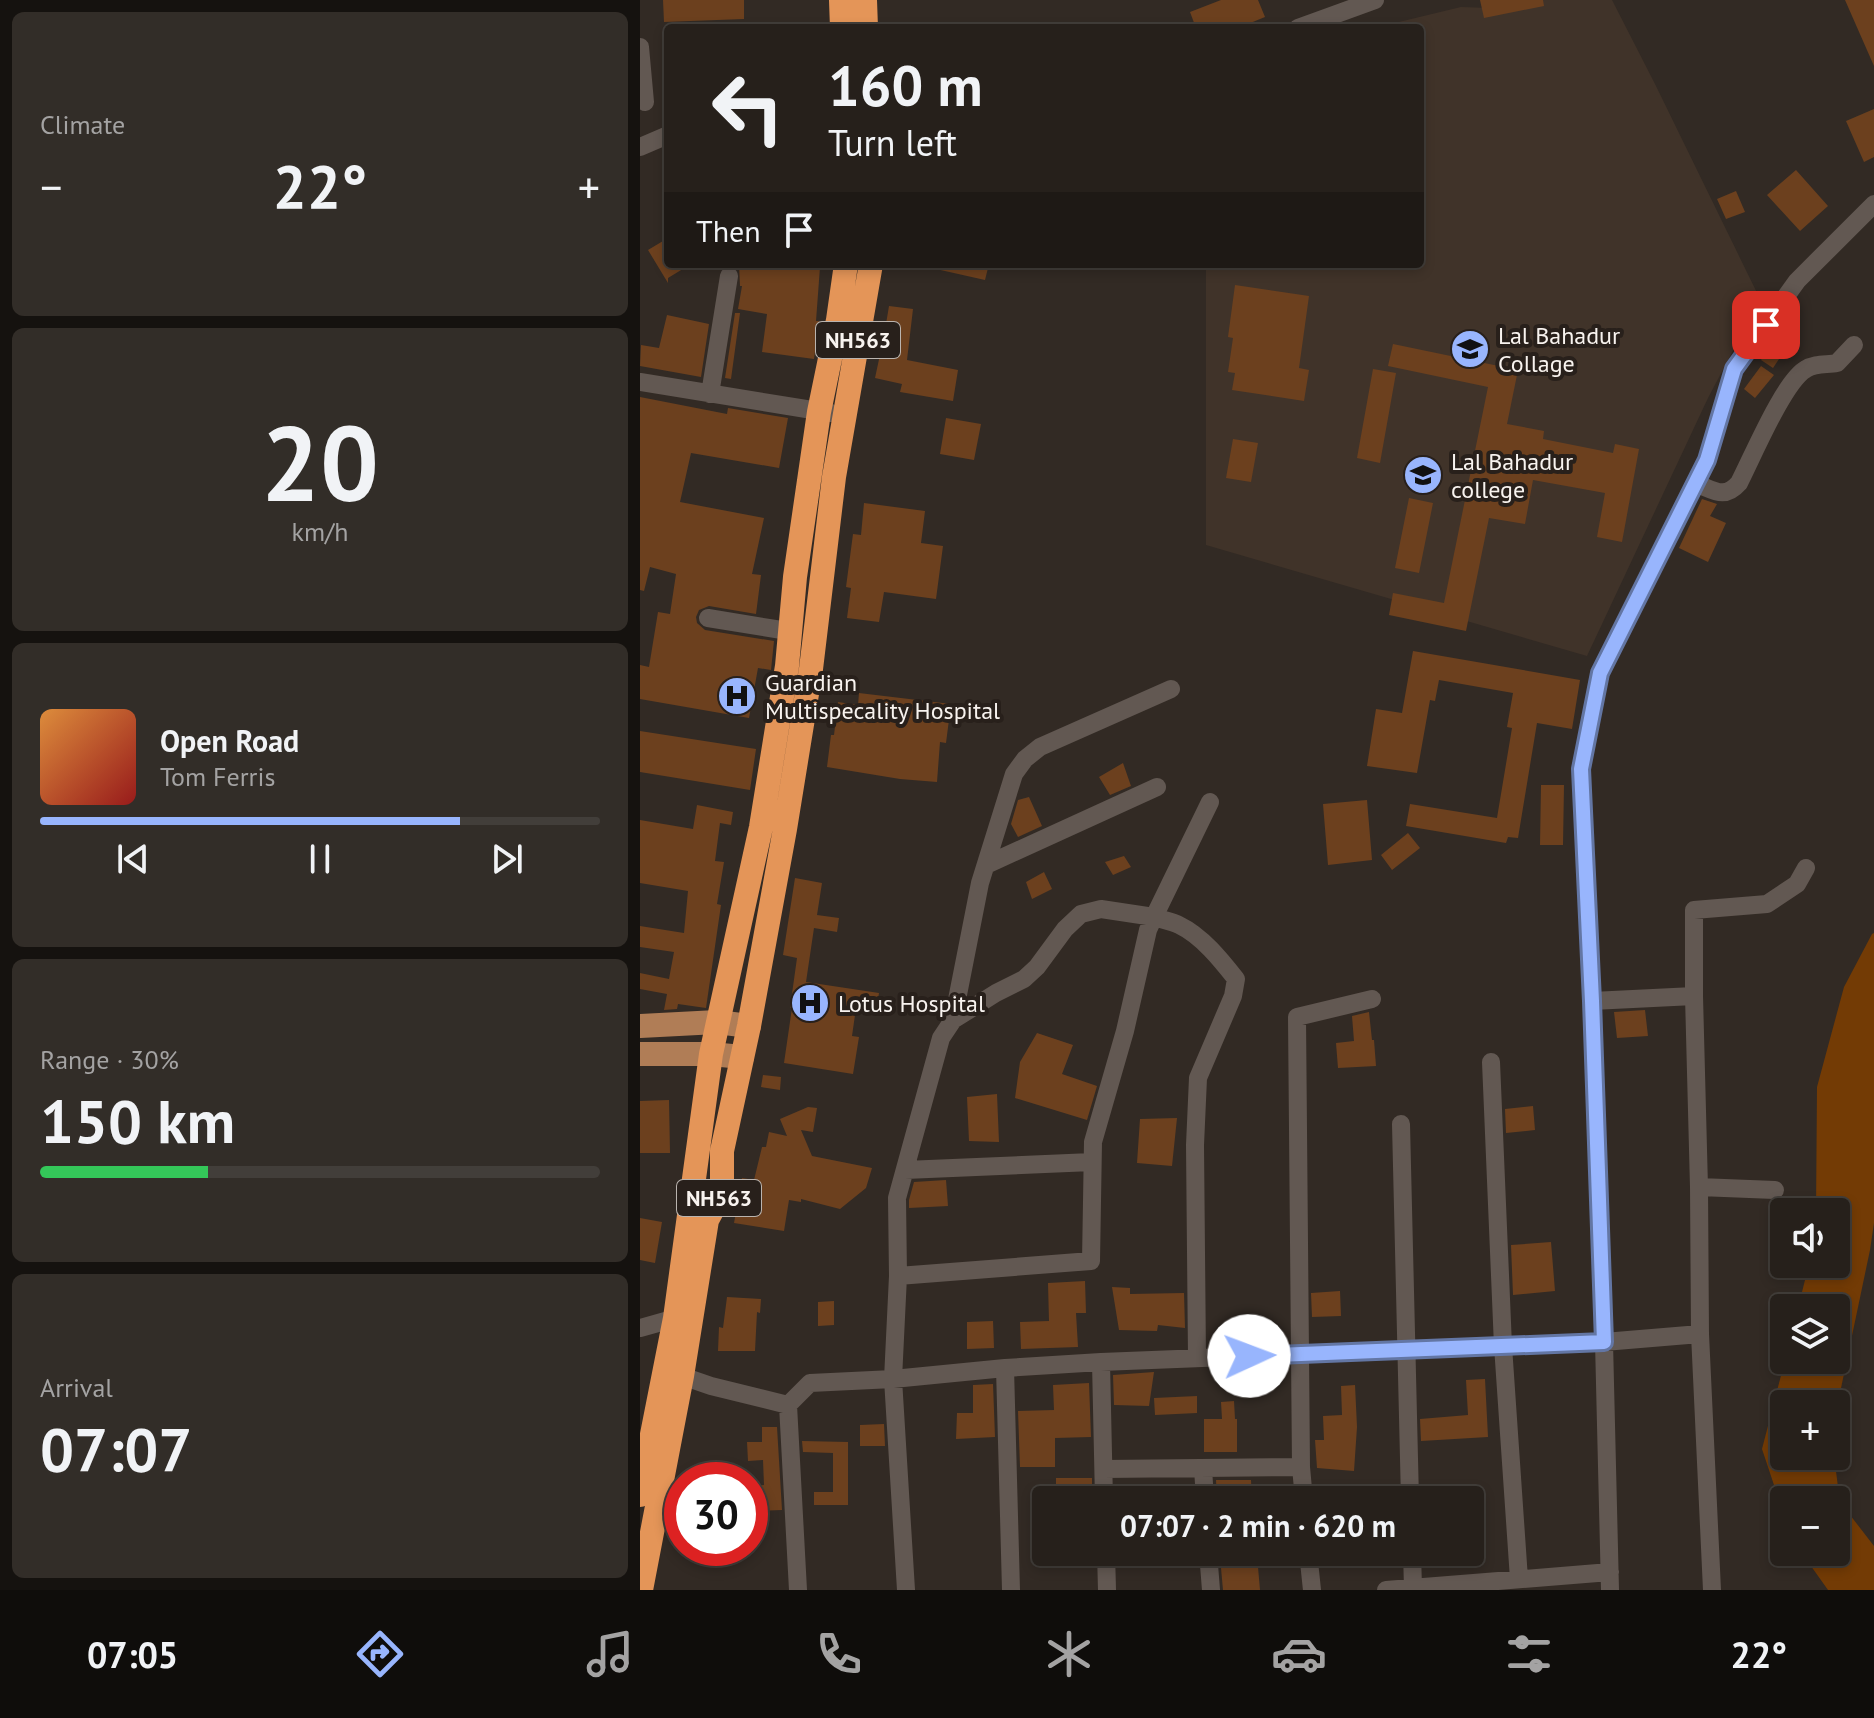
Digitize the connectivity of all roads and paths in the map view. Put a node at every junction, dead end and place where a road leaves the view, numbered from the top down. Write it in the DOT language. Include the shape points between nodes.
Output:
graph roads {
  1 [pos="841,0"];
  2 [pos="865,0"];
  3 [pos="1375,0"];
  4 [pos="842,24"];
  5 [pos="866,24"];
  6 [pos="1309,24"];
  7 [pos="640,47"];
  8 [pos="645,102"];
  9 [pos="664,137"];
  10 [pos="640,147"];
  11 [pos="1874,204"];
  12 [pos="845,268"];
  13 [pos="870,268"];
  14 [pos="729,276"];
  15 [pos="1854,345"];
  16 [pos="640,382"];
  17 [pos="710,394"];
  18 [pos="819,412"];
  19 [pos="844,416"];
  20 [pos="1695,483"];
  21 [pos="708,618"];
  22 [pos="788,631"];
  23 [pos="1171,689"];
  24 [pos="1157,787"];
  25 [pos="1210,802"];
  26 [pos="986,865"];
  27 [pos="1806,868"];
  28 [pos="1154,917"];
  29 [pos="1694,996"];
  30 [pos="1372,999"];
  31 [pos="1592,1001"];
  32 [pos="953,1020"];
  33 [pos="717,1022"];
  34 [pos="640,1026"];
  35 [pos="749,1026"];
  36 [pos="640,1054"];
  37 [pos="711,1054"];
  38 [pos="742,1057"];
  39 [pos="1491,1062"];
  40 [pos="1401,1124"];
  41 [pos="1092,1162"];
  42 [pos="905,1170"];
  43 [pos="1699,1187"];
  44 [pos="1775,1190"];
  45 [pos="898,1276"];
  46 [pos="684,1316"];
  47 [pos="640,1328"];
  48 [pos="1700,1334"];
  49 [pos="1604,1342"];
  50 [pos="1503,1346"];
  51 [pos="1406,1350"];
  52 [pos="1300,1354"];
  53 [pos="1197,1358"];
  54 [pos="1101,1362"];
  55 [pos="1005,1368"];
  56 [pos="682,1376"];
  57 [pos="893,1379"];
  58 [pos="788,1405"];
  59 [pos="1301,1467"];
  60 [pos="1203,1468"];
  61 [pos="1104,1469"];
  62 [pos="1104,1486"];
  63 [pos="1204,1486"];
  64 [pos="1303,1486"];
  65 [pos="1410,1486"];
  66 [pos="640,1495"];
  67 [pos="1106,1566"];
  68 [pos="1209,1566"];
  69 [pos="1309,1566"];
  70 [pos="1412,1566"];
  71 [pos="1519,1579"];
  72 [pos="1610,1581"];
  73 [pos="1413,1588"];
  74 [pos="641,1590"];
  75 [pos="798,1590"];
  76 [pos="906,1590"];
  77 [pos="1011,1590"];
  78 [pos="1107,1590"];
  79 [pos="1211,1590"];
  80 [pos="1312,1590"];
  81 [pos="1386,1590"];
  82 [pos="1712,1590"];
  1 -- 4 [label="highway"];
  2 -- 5 [label="highway"];
  3 -- 6 [label="street"];
  7 -- 8 [label="street"];
  9 -- 10 [label="street"];
  11 -- 20 [label="street" via="1797,281 1734,369"];
  12 -- 18 [label="highway, NH563"];
  13 -- 19 [label="highway, NH563"];
  14 -- 17 [label="street"];
  15 -- 20 [label="street" via="1837,363 1811,366 1795,379 1733,490 1722,493"];
  16 -- 17 [label="street"];
  17 -- 18 [label="street"];
  18 -- 19 [label="street"];
  18 -- 22 [label="highway, NH563"];
  19 -- 35 [label="highway, NH563" via="811,669"];
  20 -- 31 [label="street" via="1600,673 1594,701 1581,769"];
  21 -- 22 [label="street"];
  22 -- 33 [label="highway, NH563" via="761,827"];
  23 -- 26 [label="street" via="1040,747 1025,759 1014,774"];
  24 -- 26 [label="street"];
  25 -- 28 [label="street"];
  26 -- 32 [label="street"];
  27 -- 29 [label="street" via="1797,884 1767,904 1694,910"];
  28 -- 32 [label="street" via="1101,909 1081,914 1024,979"];
  28 -- 41 [label="street"];
  28 -- 53 [label="street" via="1180,925 1199,939 1236,979 1198,1078"];
  29 -- 31 [label="street"];
  29 -- 43 [label="street"];
  30 -- 52 [label="street" via="1297,1017"];
  31 -- 49 [label="street"];
  32 -- 42 [label="street" via="941,1038"];
  33 -- 34 [label="main road"];
  33 -- 35 [label="main road"];
  33 -- 37 [label="highway, NH563"];
  35 -- 38 [label="highway, NH563"];
  36 -- 37 [label="main road"];
  37 -- 38 [label="main road"];
  37 -- 46 [label="highway, NH563"];
  38 -- 46 [label="highway, NH563" via="722,1151 722,1192 707,1220"];
  39 -- 50 [label="street"];
  40 -- 51 [label="street"];
  41 -- 42 [label="street"];
  41 -- 45 [label="street" via="1091,1261"];
  42 -- 45 [label="street" via="897,1198"];
  43 -- 44 [label="street"];
  43 -- 48 [label="street"];
  45 -- 57 [label="street"];
  46 -- 47 [label="street"];
  46 -- 56 [label="highway, NH563"];
  46 -- 66 [label="highway, NH563"];
  48 -- 49 [label="street"];
  48 -- 82 [label="street"];
  49 -- 50 [label="street"];
  49 -- 72 [label="street"];
  50 -- 51 [label="street"];
  50 -- 71 [label="street"];
  51 -- 52 [label="street"];
  51 -- 65 [label="street"];
  52 -- 53 [label="street"];
  52 -- 59 [label="street"];
  53 -- 54 [label="street"];
  54 -- 55 [label="street"];
  54 -- 61 [label="street"];
  55 -- 57 [label="street"];
  55 -- 77 [label="street"];
  56 -- 58 [label="street"];
  56 -- 74 [label="highway, NH563"];
  57 -- 58 [label="street" via="810,1383"];
  57 -- 76 [label="street"];
  58 -- 75 [label="street"];
  59 -- 60 [label="street"];
  59 -- 64 [label="street"];
  60 -- 61 [label="street"];
  60 -- 63 [label="street"];
  61 -- 62 [label="street"];
  67 -- 78 [label="street"];
  68 -- 79 [label="street"];
  69 -- 80 [label="street"];
  70 -- 73 [label="street"];
  71 -- 72 [label="street"];
  71 -- 73 [label="street"];
  73 -- 81 [label="street"];
}
